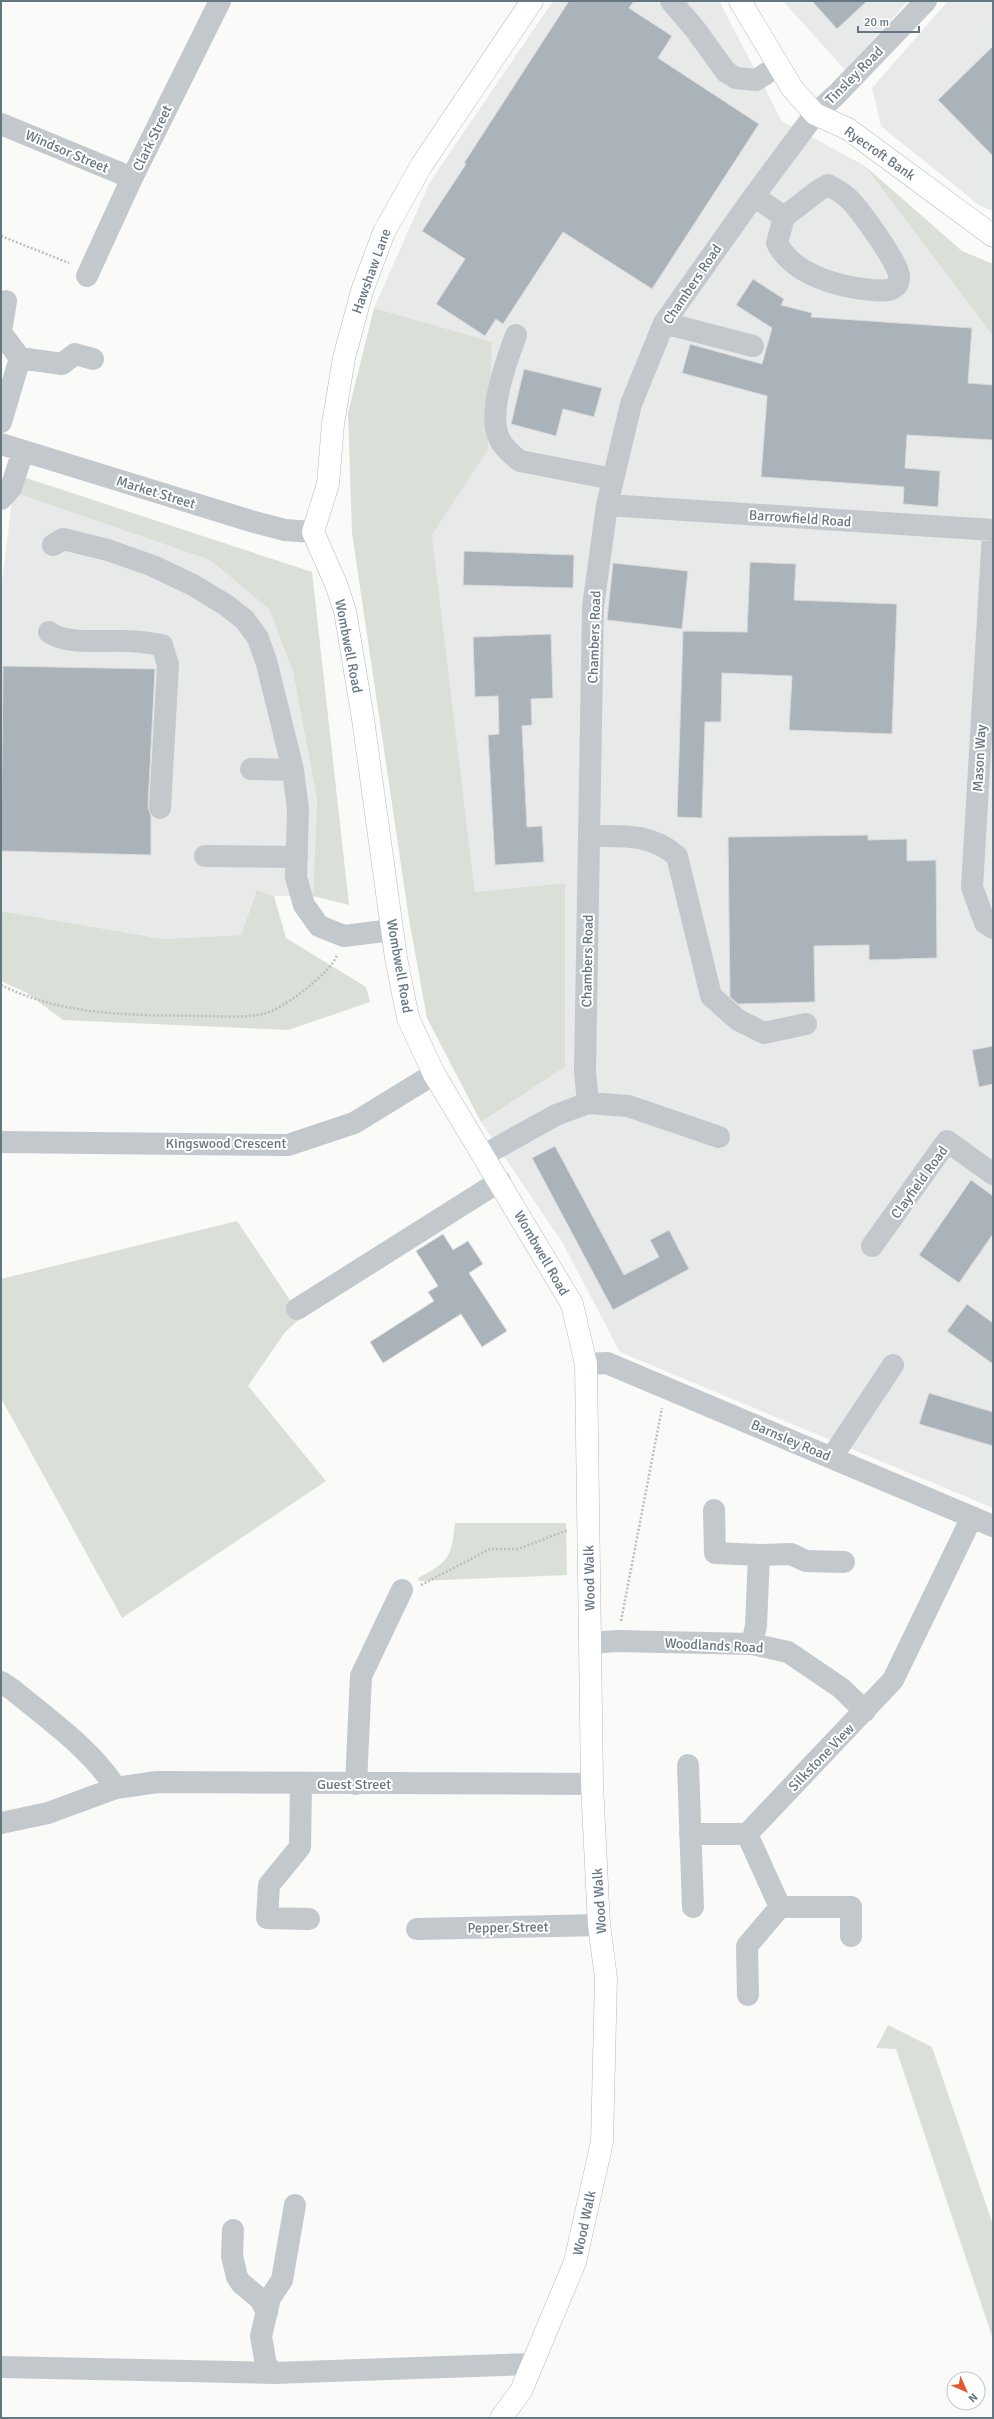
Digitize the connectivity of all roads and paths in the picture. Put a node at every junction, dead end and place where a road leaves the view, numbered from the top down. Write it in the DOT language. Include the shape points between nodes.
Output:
graph roads {
  1 [pos="220,1"];
  2 [pos="671,1"];
  3 [pos="740,1"];
  4 [pos="926,1"];
  5 [pos="525,3"];
  6 [pos="778,66"];
  7 [pos="815,114"];
  8 [pos="1,124"];
  9 [pos="132,178"];
  10 [pos="754,196"];
  11 [pos="784,217"];
  12 [pos="1,236"];
  13 [pos="993,236"];
  14 [pos="88,273"];
  15 [pos="6,301"];
  16 [pos="664,323"];
  17 [pos="1,332"];
  18 [pos="516,335"];
  19 [pos="753,346"];
  20 [pos="20,358"];
  21 [pos="93,359"];
  22 [pos="1,422"];
  23 [pos="1,444"];
  24 [pos="23,451"];
  25 [pos="613,479"];
  26 [pos="1,499"];
  27 [pos="607,505"];
  28 [pos="993,530"];
  29 [pos="313,532"];
  30 [pos="993,534"];
  31 [pos="53,545"];
  32 [pos="49,632"];
  33 [pos="988,671"];
  34 [pos="252,769"];
  35 [pos="293,770"];
  36 [pos="160,808"];
  37 [pos="590,836"];
  38 [pos="205,856"];
  39 [pos="297,857"];
  40 [pos="993,928"];
  41 [pos="392,930"];
  42 [pos="344,936"];
  43 [pos="1,985"];
  44 [pos="806,1024"];
  45 [pos="434,1074"];
  46 [pos="588,1103"];
  47 [pos="719,1137"];
  48 [pos="1,1142"];
  49 [pos="484,1155"];
  50 [pos="993,1174"];
  51 [pos="500,1181"];
  52 [pos="872,1246"];
  53 [pos="296,1309"];
  54 [pos="586,1364"];
  55 [pos="894,1365"];
  56 [pos="666,1387"];
  57 [pos="832,1457"];
  58 [pos="714,1510"];
  59 [pos="972,1517"];
  60 [pos="588,1522"];
  61 [pos="993,1526"];
  62 [pos="759,1555"];
  63 [pos="844,1562"];
  64 [pos="402,1590"];
  65 [pos="617,1641"];
  66 [pos="590,1643"];
  67 [pos="752,1644"];
  68 [pos="1,1682"];
  69 [pos="865,1711"];
  70 [pos="688,1765"];
  71 [pos="301,1784"];
  72 [pos="356,1784"];
  73 [pos="592,1784"];
  74 [pos="116,1788"];
  75 [pos="1,1823"];
  76 [pos="690,1834"];
  77 [pos="747,1834"];
  78 [pos="694,1907"];
  79 [pos="780,1907"];
  80 [pos="309,1918"];
  81 [pos="599,1925"];
  82 [pos="417,1929"];
  83 [pos="851,1936"];
  84 [pos="748,1995"];
  85 [pos="294,2205"];
  86 [pos="233,2230"];
  87 [pos="267,2312"];
  88 [pos="532,2364"];
  89 [pos="1,2366"];
  90 [pos="274,2373"];
  91 [pos="501,2418"];
  1 -- 9 [label="street, Clark Street"];
  2 -- 6 [label="street" via="696,29 726,72 736,78 756,80"];
  3 -- 6 [label="main road, Ryecroft Bank"];
  4 -- 7 [label="street, Tinsley Road"];
  5 -- 29 [label="main road, Hawshaw Lane" via="421,166 384,232 362,291 344,358 333,424 328,484"];
  6 -- 7 [label="main road, Ryecroft Bank" via="792,88"];
  7 -- 10 [label="street, Chambers Road"];
  7 -- 13 [label="main road, Ryecroft Bank" via="848,129"];
  8 -- 9 [label="street, Windsor Street"];
  9 -- 14 [label="street, Clark Street"];
  10 -- 11 [label="street"];
  10 -- 16 [label="street, Chambers Road"];
  11 -- 11 [label="street" via="777,243 780,251 792,262 834,284 846,287 888,291 897,286 899,276 896,266 869,224 839,190 828,185"];
  12 -- 14 [label="path"];
  15 -- 17 [label="street"];
  16 -- 19 [label="street"];
  16 -- 25 [label="street, Chambers Road" via="631,404"];
  17 -- 20 [label="street"];
  18 -- 25 [label="street" via="501,375 496,418 499,438 520,461"];
  20 -- 21 [label="street" via="62,364 75,354"];
  20 -- 22 [label="street"];
  23 -- 24 [label="street, Market Street"];
  24 -- 26 [label="street" via="11,488"];
  24 -- 29 [label="street, Market Street" via="254,522 285,530"];
  25 -- 27 [label="street, Chambers Road"];
  27 -- 28 [label="street, Barrowfield Road"];
  27 -- 37 [label="street, Chambers Road" via="593,607"];
  29 -- 41 [label="main road, Wombwell Road" via="345,611 363,719"];
  30 -- 33 [label="street, Mason Way"];
  31 -- 35 [label="street" via="63,538 135,559 193,585 245,620 258,638 267,664"];
  32 -- 36 [label="street" via="55,637 72,639 162,645 168,665"];
  33 -- 40 [label="street, Mason Way" via="972,887 985,923"];
  34 -- 35 [label="street"];
  35 -- 39 [label="street" via="298,810"];
  37 -- 44 [label="street" via="632,836 650,840 665,846 677,856 711,996 738,1020 764,1033"];
  37 -- 46 [label="street, Chambers Road" via="585,1071"];
  38 -- 39 [label="street"];
  39 -- 42 [label="street" via="296,877 304,905 319,926"];
  41 -- 42 [label="street"];
  41 -- 45 [label="main road, Wombwell Road" via="408,1018"];
  42 -- 43 [label="path" via="336,958 303,992 263,1014 232,1017 92,1013 59,1007 19,994"];
  45 -- 48 [label="street, Kingswood Crescent" via="354,1122 288,1145"];
  45 -- 49 [label="main road, Wombwell Road"];
  46 -- 47 [label="street" via="628,1106"];
  46 -- 49 [label="street" via="556,1115"];
  49 -- 51 [label="main road, Wombwell Road"];
  50 -- 52 [label="street, Clayfield Road" via="947,1141"];
  51 -- 53 [label="street"];
  51 -- 54 [label="main road, Wombwell Road" via="572,1304"];
  54 -- 56 [label="street, Barnsley Road" via="607,1363"];
  54 -- 60 [label="main road, Wood Walk"];
  55 -- 57 [label="street"];
  56 -- 57 [label="street, Barnsley Road"];
  56 -- 65 [label="path"];
  57 -- 59 [label="street, Barnsley Road"];
  58 -- 62 [label="street" via="715,1553"];
  59 -- 61 [label="street, Barnsley Road"];
  59 -- 69 [label="street, Silkstone View" via="893,1680"];
  60 -- 64 [label="path" via="518,1549 490,1549 425,1584"];
  60 -- 66 [label="main road, Wood Walk"];
  62 -- 63 [label="street" via="791,1554 806,1561"];
  62 -- 67 [label="street" via="756,1626"];
  64 -- 72 [label="street" via="361,1676"];
  65 -- 66 [label="street, Woodlands Road"];
  65 -- 67 [label="street, Woodlands Road"];
  66 -- 73 [label="main road, Wood Walk"];
  67 -- 69 [label="street, Woodlands Road" via="788,1652 841,1688"];
  68 -- 74 [label="street" via="81,1747 104,1769"];
  69 -- 77 [label="street, Silkstone View"];
  70 -- 76 [label="street"];
  71 -- 72 [label="street, Guest Street"];
  71 -- 74 [label="street, Guest Street" via="157,1782"];
  71 -- 80 [label="street" via="300,1846 269,1885 266,1912 267,1918"];
  72 -- 73 [label="street, Guest Street"];
  73 -- 81 [label="main road, Wood Walk"];
  74 -- 75 [label="street, Guest Street" via="48,1812"];
  76 -- 77 [label="street"];
  76 -- 78 [label="street"];
  77 -- 79 [label="street"];
  79 -- 83 [label="street" via="851,1907"];
  79 -- 84 [label="street" via="747,1946"];
  81 -- 82 [label="street, Pepper Street"];
  81 -- 88 [label="main road, Wood Walk" via="606,1978 602,2142 575,2262"];
  85 -- 87 [label="street" via="282,2280 270,2298"];
  86 -- 87 [label="street" via="232,2256 237,2277 260,2298"];
  87 -- 90 [label="street" via="261,2336 266,2365"];
  88 -- 90 [label="street"];
  88 -- 91 [label="main road, Wood Walk" via="521,2391"];
  89 -- 90 [label="street"];
}
